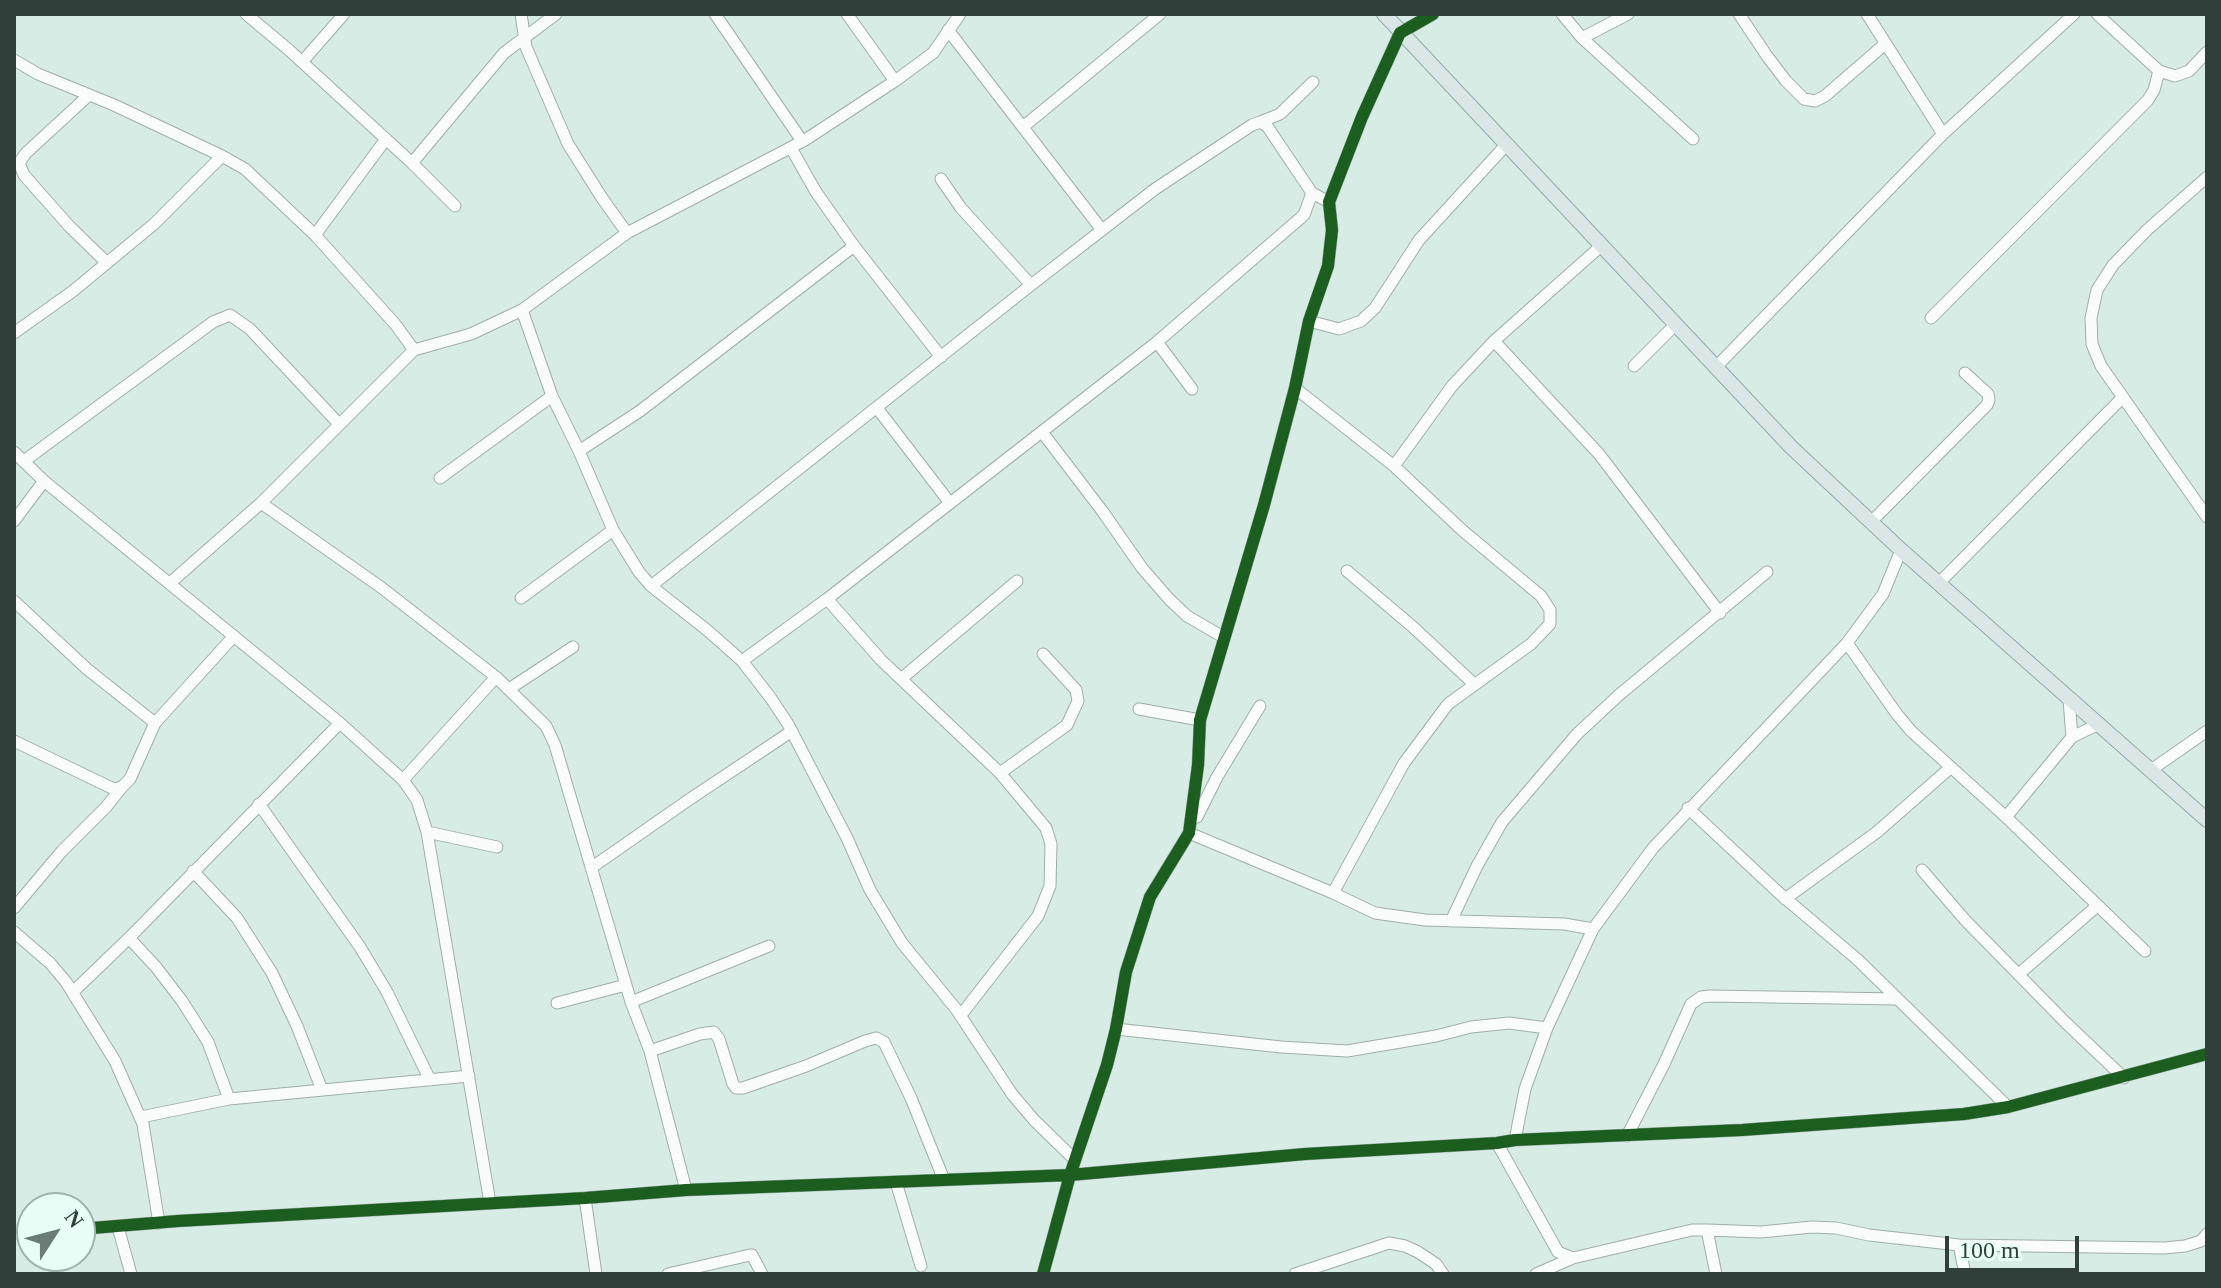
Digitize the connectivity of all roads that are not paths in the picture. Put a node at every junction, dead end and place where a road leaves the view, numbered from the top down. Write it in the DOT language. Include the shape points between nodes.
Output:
graph roads {
  1 [pos="246,14"];
  2 [pos="344,14"];
  3 [pos="521,14"];
  4 [pos="556,14"];
  5 [pos="715,14"];
  6 [pos="847,14"];
  7 [pos="960,14"];
  8 [pos="1160,14"];
  9 [pos="1384,14"];
  10 [pos="1433,14"];
  11 [pos="1562,14"];
  12 [pos="1628,14"];
  13 [pos="1739,14"];
  14 [pos="1867,14"];
  15 [pos="2074,14"];
  16 [pos="2097,14"];
  17 [pos="948,30"];
  18 [pos="1400,33"];
  19 [pos="525,38"];
  20 [pos="1582,38"];
  21 [pos="1885,44"];
  22 [pos="2207,52"];
  23 [pos="14,60"];
  24 [pos="302,62"];
  25 [pos="2159,71"];
  26 [pos="895,81"];
  27 [pos="1313,82"];
  28 [pos="89,95"];
  29 [pos="1260,122"];
  30 [pos="1023,127"];
  31 [pos="1943,134"];
  32 [pos="386,139"];
  33 [pos="1693,139"];
  34 [pos="796,144"];
  35 [pos="1506,145"];
  36 [pos="222,156"];
  37 [pos="412,163"];
  38 [pos="17,165"];
  39 [pos="2207,177"];
  40 [pos="941,179"];
  41 [pos="1312,193"];
  42 [pos="1329,202"];
  43 [pos="455,206"];
  44 [pos="1102,230"];
  45 [pos="627,233"];
  46 [pos="315,235"];
  47 [pos="854,246"];
  48 [pos="1601,246"];
  49 [pos="107,263"];
  50 [pos="1031,285"];
  51 [pos="522,310"];
  52 [pos="1931,318"];
  53 [pos="1309,321"];
  54 [pos="1675,325"];
  55 [pos="14,333"];
  56 [pos="1494,341"];
  57 [pos="1157,342"];
  58 [pos="414,350"];
  59 [pos="941,357"];
  60 [pos="1634,366"];
  61 [pos="1715,368"];
  62 [pos="1965,373"];
  63 [pos="1295,388"];
  64 [pos="1192,389"];
  65 [pos="552,396"];
  66 [pos="2122,398"];
  67 [pos="877,408"];
  68 [pos="339,424"];
  69 [pos="1042,432"];
  70 [pos="579,451"];
  71 [pos="14,452"];
  72 [pos="24,461"];
  73 [pos="1394,466"];
  74 [pos="440,478"];
  75 [pos="44,481"];
  76 [pos="261,503"];
  77 [pos="950,503"];
  78 [pos="2207,517"];
  79 [pos="14,521"];
  80 [pos="1871,522"];
  81 [pos="613,530"];
  82 [pos="1901,550"];
  83 [pos="1347,571"];
  84 [pos="1767,572"];
  85 [pos="1017,581"];
  86 [pos="170,583"];
  87 [pos="1938,584"];
  88 [pos="651,586"];
  89 [pos="521,598"];
  90 [pos="827,599"];
  91 [pos="14,601"];
  92 [pos="1720,613"];
  93 [pos="234,636"];
  94 [pos="1223,637"];
  95 [pos="1847,643"];
  96 [pos="573,647"];
  97 [pos="1043,654"];
  98 [pos="742,661"];
  99 [pos="496,677"];
  100 [pos="901,679"];
  101 [pos="1474,684"];
  102 [pos="509,689"];
  103 [pos="2069,700"];
  104 [pos="1260,706"];
  105 [pos="1139,709"];
  106 [pos="1200,720"];
  107 [pos="155,723"];
  108 [pos="340,723"];
  109 [pos="2097,725"];
  110 [pos="792,731"];
  111 [pos="2207,731"];
  112 [pos="2072,737"];
  113 [pos="14,741"];
  114 [pos="1198,765"];
  115 [pos="1950,768"];
  116 [pos="2151,770"];
  117 [pos="1000,773"];
  118 [pos="1217,777"];
  119 [pos="403,780"];
  120 [pos="122,787"];
  121 [pos="259,804"];
  122 [pos="1688,808"];
  123 [pos="1197,817"];
  124 [pos="2006,817"];
  125 [pos="2207,820"];
  126 [pos="427,832"];
  127 [pos="1189,833"];
  128 [pos="497,847"];
  129 [pos="591,868"];
  130 [pos="1922,870"];
  131 [pos="193,871"];
  132 [pos="1333,893"];
  133 [pos="1785,899"];
  134 [pos="2097,906"];
  135 [pos="14,908"];
  136 [pos="1451,921"];
  137 [pos="1593,929"];
  138 [pos="14,932"];
  139 [pos="129,938"];
  140 [pos="769,946"];
  141 [pos="2145,951"];
  142 [pos="2019,974"];
  143 [pos="626,985"];
  144 [pos="73,992"];
  145 [pos="1897,999"];
  146 [pos="631,1002"];
  147 [pos="557,1003"];
  148 [pos="961,1015"];
  149 [pos="1547,1028"];
  150 [pos="1116,1029"];
  151 [pos="650,1051"];
  152 [pos="2207,1054"];
  153 [pos="469,1076"];
  154 [pos="2124,1078"];
  155 [pos="430,1080"];
  156 [pos="322,1090"];
  157 [pos="229,1099"];
  158 [pos="2008,1107"];
  159 [pos="141,1117"];
  160 [pos="1627,1136"];
  161 [pos="1515,1140"];
  162 [pos="1497,1143"];
  163 [pos="1075,1160"];
  164 [pos="1070,1175"];
  165 [pos="944,1180"];
  166 [pos="896,1182"];
  167 [pos="686,1190"];
  168 [pos="585,1198"];
  169 [pos="490,1203"];
  170 [pos="159,1223"];
  171 [pos="118,1227"];
  172 [pos="96,1228"];
  173 [pos="1707,1230"];
  174 [pos="2207,1234"];
  175 [pos="1959,1245"];
  176 [pos="1573,1258"];
  177 [pos="921,1266"];
  178 [pos="700,1271"];
  179 [pos="131,1274"];
  180 [pos="596,1274"];
  181 [pos="668,1274"];
  182 [pos="762,1274"];
  183 [pos="1043,1274"];
  184 [pos="1295,1274"];
  185 [pos="1443,1274"];
  186 [pos="1536,1274"];
  187 [pos="1716,1274"];
  188 [pos="1965,1274"];
  1 -- 24 [label="street"];
  2 -- 24 [label="street"];
  3 -- 19 [label="street"];
  4 -- 19 [label="street"];
  5 -- 34 [label="street"];
  6 -- 26 [label="street"];
  7 -- 17 [label="street"];
  8 -- 30 [label="street"];
  9 -- 18 [label="main road"];
  10 -- 18 [label="street"];
  11 -- 20 [label="street"];
  12 -- 20 [label="street"];
  13 -- 21 [label="street" via="1804,99 1825,96"];
  14 -- 21 [label="street"];
  15 -- 31 [label="street"];
  16 -- 25 [label="street"];
  17 -- 26 [label="street" via="933,53"];
  17 -- 30 [label="street"];
  18 -- 35 [label="main road"];
  18 -- 42 [label="street"];
  19 -- 37 [label="street" via="504,53"];
  19 -- 45 [label="street" via="568,144"];
  20 -- 33 [label="street"];
  21 -- 31 [label="street"];
  22 -- 25 [label="street" via="2189,71 2175,76"];
  23 -- 28 [label="street"];
  24 -- 32 [label="street"];
  25 -- 52 [label="street" via="2148,100"];
  26 -- 34 [label="street"];
  27 -- 29 [label="street" via="1280,114"];
  28 -- 36 [label="street"];
  28 -- 38 [label="street"];
  29 -- 41 [label="street"];
  29 -- 44 [label="street"];
  30 -- 44 [label="street"];
  31 -- 61 [label="street"];
  32 -- 37 [label="street"];
  32 -- 46 [label="street"];
  34 -- 45 [label="street"];
  34 -- 47 [label="street" via="816,192"];
  35 -- 48 [label="main road"];
  35 -- 53 [label="street" via="1419,240 1361,321 1339,329"];
  36 -- 46 [label="street" via="245,169"];
  36 -- 49 [label="street"];
  37 -- 43 [label="street"];
  38 -- 49 [label="street"];
  39 -- 66 [label="street" via="2147,230 2097,290 2092,344"];
  40 -- 50 [label="street"];
  41 -- 42 [label="street"];
  41 -- 57 [label="street" via="1304,215"];
  42 -- 53 [label="street" via="1328,266"];
  44 -- 50 [label="street"];
  45 -- 51 [label="street"];
  46 -- 58 [label="street"];
  47 -- 59 [label="street"];
  47 -- 70 [label="street" via="640,411"];
  48 -- 54 [label="main road"];
  48 -- 56 [label="street"];
  49 -- 55 [label="street"];
  50 -- 59 [label="street"];
  51 -- 58 [label="street" via="471,334"];
  51 -- 65 [label="street"];
  53 -- 63 [label="street"];
  54 -- 60 [label="street"];
  54 -- 61 [label="main road"];
  56 -- 73 [label="street" via="1452,386"];
  56 -- 92 [label="street" via="1599,454"];
  57 -- 64 [label="street"];
  57 -- 69 [label="street"];
  58 -- 68 [label="street"];
  59 -- 67 [label="street"];
  61 -- 80 [label="main road"];
  62 -- 80 [label="street" via="1988,394 1987,405"];
  63 -- 73 [label="street"];
  63 -- 94 [label="street"];
  65 -- 70 [label="street"];
  65 -- 74 [label="street"];
  66 -- 78 [label="street"];
  66 -- 87 [label="street"];
  67 -- 77 [label="street"];
  67 -- 88 [label="street"];
  68 -- 72 [label="street" via="250,329 230,315 213,322"];
  68 -- 76 [label="street"];
  69 -- 77 [label="street"];
  69 -- 94 [label="street" via="1169,599"];
  70 -- 81 [label="street"];
  71 -- 72 [label="street"];
  72 -- 75 [label="street"];
  73 -- 101 [label="street" via="1541,596 1550,610 1550,624 1531,644"];
  75 -- 79 [label="street"];
  75 -- 86 [label="street"];
  76 -- 86 [label="street"];
  76 -- 99 [label="street"];
  77 -- 90 [label="street"];
  80 -- 82 [label="main road"];
  81 -- 88 [label="street"];
  81 -- 89 [label="street"];
  82 -- 87 [label="main road"];
  82 -- 95 [label="street" via="1883,594"];
  83 -- 101 [label="street"];
  84 -- 92 [label="street"];
  85 -- 100 [label="street"];
  86 -- 93 [label="street"];
  87 -- 103 [label="main road"];
  88 -- 98 [label="street"];
  90 -- 98 [label="street"];
  90 -- 100 [label="street"];
  91 -- 107 [label="street"];
  92 -- 136 [label="street" via="1619,695 1541,775 1502,822"];
  93 -- 107 [label="street"];
  93 -- 108 [label="street"];
  94 -- 106 [label="street"];
  95 -- 115 [label="street" via="1896,713"];
  95 -- 122 [label="street"];
  96 -- 102 [label="street"];
  97 -- 117 [label="street" via="1076,690 1078,701 1067,725"];
  98 -- 110 [label="street"];
  99 -- 102 [label="street"];
  99 -- 119 [label="street"];
  100 -- 117 [label="street"];
  101 -- 132 [label="street" via="1448,704 1404,763"];
  102 -- 129 [label="street" via="546,726 555,745"];
  103 -- 109 [label="main road"];
  103 -- 112 [label="street"];
  104 -- 118 [label="street"];
  105 -- 106 [label="street"];
  106 -- 114 [label="street"];
  107 -- 120 [label="street"];
  108 -- 119 [label="street"];
  108 -- 121 [label="street"];
  109 -- 112 [label="street"];
  109 -- 116 [label="main road"];
  110 -- 129 [label="street"];
  110 -- 148 [label="street" via="870,890 902,943"];
  111 -- 116 [label="street"];
  112 -- 124 [label="street"];
  113 -- 120 [label="street" via="114,789"];
  114 -- 118 [label="street"];
  114 -- 127 [label="street"];
  115 -- 124 [label="street"];
  115 -- 133 [label="street" via="1877,832"];
  116 -- 125 [label="main road"];
  117 -- 148 [label="street" via="1046,828 1050,886 1031,927"];
  118 -- 123 [label="street"];
  119 -- 126 [label="street" via="417,800"];
  120 -- 135 [label="street"];
  121 -- 131 [label="street"];
  121 -- 155 [label="street" via="360,947"];
  122 -- 133 [label="street"];
  122 -- 137 [label="street"];
  124 -- 134 [label="street"];
  126 -- 128 [label="street"];
  126 -- 153 [label="street"];
  127 -- 132 [label="street"];
  127 -- 150 [label="street" via="1150,897 1126,972"];
  129 -- 143 [label="street"];
  130 -- 142 [label="street"];
  131 -- 139 [label="street"];
  131 -- 156 [label="street" via="237,918 272,973"];
  132 -- 136 [label="street" via="1375,913"];
  133 -- 145 [label="street"];
  134 -- 141 [label="street"];
  134 -- 142 [label="street"];
  136 -- 137 [label="street"];
  137 -- 149 [label="street"];
  138 -- 144 [label="street"];
  139 -- 144 [label="street"];
  139 -- 157 [label="street" via="165,978 208,1042"];
  140 -- 146 [label="street"];
  142 -- 154 [label="street"];
  143 -- 146 [label="street"];
  143 -- 147 [label="street"];
  144 -- 159 [label="street"];
  145 -- 158 [label="street"];
  145 -- 160 [label="street" via="1701,997 1691,1004"];
  146 -- 151 [label="street"];
  148 -- 163 [label="street" via="1012,1094"];
  149 -- 150 [label="street" via="1509,1023 1471,1027 1347,1051"];
  149 -- 161 [label="street" via="1525,1089"];
  150 -- 163 [label="street"];
  151 -- 165 [label="street" via="714,1032 733,1084 743,1088 876,1038 884,1042 911,1098"];
  151 -- 167 [label="street"];
  152 -- 154 [label="street"];
  153 -- 155 [label="street"];
  153 -- 169 [label="street"];
  154 -- 158 [label="street"];
  155 -- 156 [label="street"];
  156 -- 157 [label="street"];
  157 -- 159 [label="street"];
  158 -- 160 [label="street" via="1857,1123"];
  159 -- 170 [label="street"];
  160 -- 161 [label="street"];
  161 -- 162 [label="street"];
  162 -- 164 [label="street"];
  162 -- 176 [label="street" via="1558,1252"];
  163 -- 164 [label="street"];
  164 -- 165 [label="street"];
  164 -- 183 [label="street"];
  165 -- 166 [label="street"];
  166 -- 167 [label="street"];
  166 -- 177 [label="street"];
  167 -- 168 [label="street"];
  168 -- 169 [label="street"];
  168 -- 180 [label="street"];
  169 -- 170 [label="street"];
  170 -- 171 [label="street"];
  171 -- 172 [label="street"];
  171 -- 179 [label="street"];
  173 -- 175 [label="street" via="1836,1228"];
  173 -- 176 [label="street"];
  173 -- 187 [label="street"];
  174 -- 175 [label="street" via="2201,1241 2164,1248"];
  175 -- 188 [label="street"];
  176 -- 186 [label="street"];
  178 -- 181 [label="street"];
  178 -- 182 [label="street" via="752,1255"];
  184 -- 185 [label="street" via="1389,1243 1418,1252"];
}
